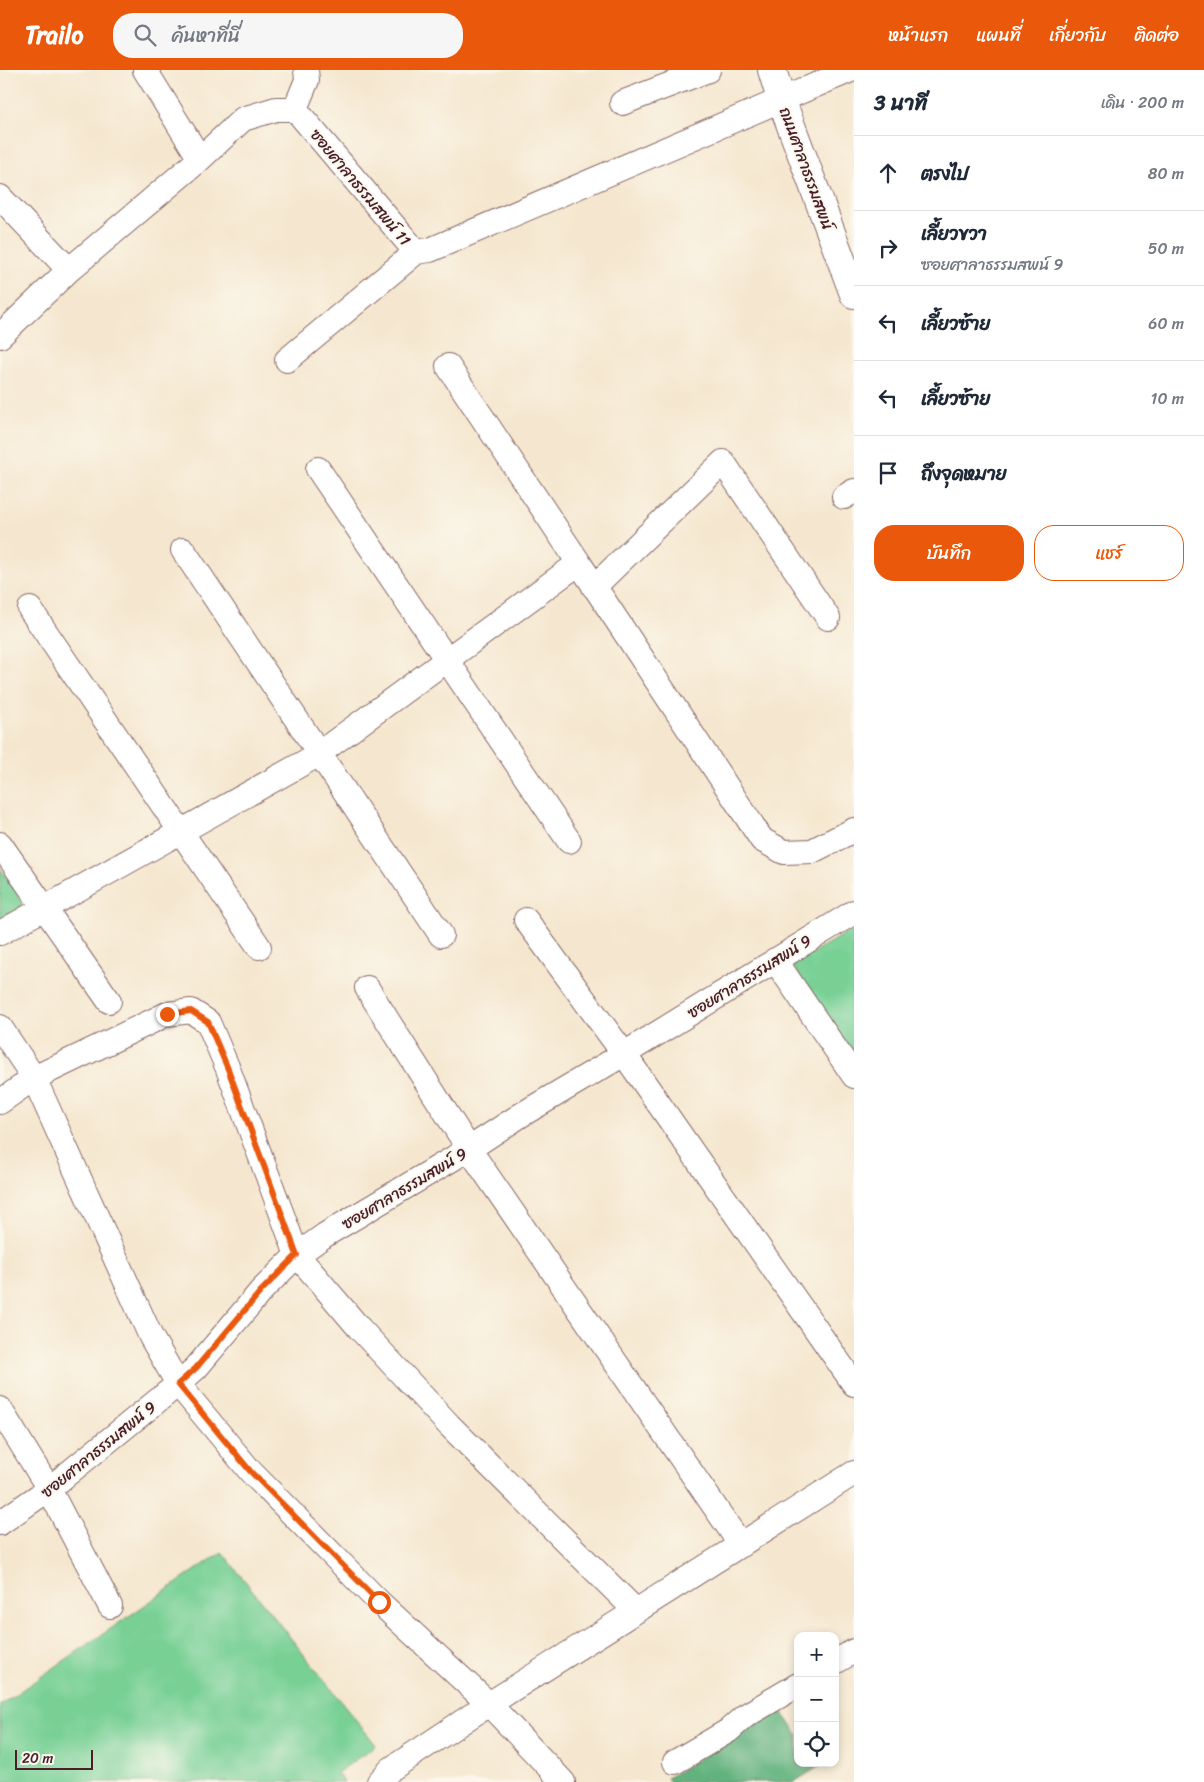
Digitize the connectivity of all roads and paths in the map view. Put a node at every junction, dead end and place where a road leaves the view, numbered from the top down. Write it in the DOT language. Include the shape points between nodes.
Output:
graph roads {
  1 [pos="145,70"];
  2 [pos="306,70"];
  3 [pos="708,70"];
  4 [pos="772,70"];
  5 [pos="851,70"];
  6 [pos="781,99"];
  7 [pos="622,104"];
  8 [pos="295,109"];
  9 [pos="200,160"];
  10 [pos="0,197"];
  11 [pos="416,252"];
  12 [pos="69,270"];
  13 [pos="854,294"];
  14 [pos="0,336"];
  15 [pos="287,360"];
  16 [pos="448,366"];
  17 [pos="318,469"];
  18 [pos="183,550"];
  19 [pos="579,563"];
  20 [pos="594,587"];
  21 [pos="30,609"];
  22 [pos="828,618"];
  23 [pos="447,660"];
  24 [pos="319,754"];
  25 [pos="854,830"];
  26 [pos="181,832"];
  27 [pos="569,841"];
  28 [pos="0,844"];
  29 [pos="44,908"];
  30 [pos="854,912"];
  31 [pos="526,920"];
  32 [pos="0,932"];
  33 [pos="441,935"];
  34 [pos="258,946"];
  35 [pos="775,960"];
  36 [pos="367,988"];
  37 [pos="110,1001"];
  38 [pos="0,1027"];
  39 [pos="624,1054"];
  40 [pos="854,1076"];
  41 [pos="34,1078"];
  42 [pos="0,1102"];
  43 [pos="469,1149"];
  44 [pos="297,1255"];
  45 [pos="178,1384"];
  46 [pos="854,1384"];
  47 [pos="0,1409"];
  48 [pos="854,1473"];
  49 [pos="49,1489"];
  50 [pos="0,1523"];
  51 [pos="741,1545"];
  52 [pos="110,1606"];
  53 [pos="636,1611"];
  54 [pos="854,1651"];
  55 [pos="839,1660"];
  56 [pos="794,1687"];
  57 [pos="489,1704"];
  58 [pos="675,1762"];
  59 [pos="379,1782"];
  60 [pos="563,1782"];
  1 -- 9 [label="street"];
  2 -- 8 [label="street" via="307,80"];
  3 -- 7 [label="street"];
  4 -- 6 [label="street, ถนนศาลาธรรมสพน์"];
  5 -- 6 [label="street, ซอยศาลาธรรมสพน์ 11"];
  6 -- 11 [label="street, ซอยศาลาธรรมสพน์ 11" via="430,250"];
  6 -- 13 [label="street, ถนนศาลาธรรมสพน์"];
  8 -- 9 [label="street" via="276,109 243,119"];
  8 -- 11 [label="street, ซอยศาลาธรรมสพน์ 11"];
  9 -- 12 [label="street"];
  10 -- 12 [label="street"];
  11 -- 15 [label="street"];
  12 -- 14 [label="street"];
  16 -- 19 [label="street"];
  17 -- 23 [label="street"];
  18 -- 24 [label="street"];
  19 -- 20 [label="street"];
  19 -- 23 [label="street"];
  20 -- 22 [label="street" via="723,462"];
  20 -- 25 [label="street" via="762,840 784,852 812,851"];
  21 -- 26 [label="street"];
  23 -- 24 [label="street"];
  23 -- 27 [label="street"];
  24 -- 26 [label="street"];
  24 -- 33 [label="street"];
  26 -- 29 [label="street"];
  26 -- 34 [label="street"];
  28 -- 29 [label="street"];
  29 -- 32 [label="street"];
  29 -- 37 [label="street"];
  30 -- 35 [label="street, ซอยศาลาธรรมสพน์ 9"];
  31 -- 39 [label="street"];
  35 -- 39 [label="street, ซอยศาลาธรรมสพน์ 9"];
  35 -- 40 [label="street"];
  36 -- 43 [label="street"];
  38 -- 41 [label="street"];
  39 -- 43 [label="street, ซอยศาลาธรรมสพน์ 9"];
  39 -- 46 [label="street"];
  41 -- 42 [label="street"];
  41 -- 44 [label="street" via="167,1014 191,1011 208,1022"];
  41 -- 45 [label="street" via="151,1338"];
  43 -- 44 [label="street, ซอยศาลาธรรมสพน์ 9"];
  43 -- 51 [label="street"];
  44 -- 45 [label="street, ซอยศาลาธรรมสพน์ 9"];
  44 -- 53 [label="street" via="449,1425"];
  45 -- 49 [label="street, ซอยศาลาธรรมสพน์ 9"];
  45 -- 57 [label="street" via="251,1472 379,1602"];
  47 -- 49 [label="street"];
  48 -- 51 [label="street"];
  49 -- 50 [label="street, ซอยศาลาธรรมสพน์ 9"];
  49 -- 52 [label="street"];
  51 -- 53 [label="street"];
  53 -- 57 [label="street"];
  54 -- 55 [label="street"];
  56 -- 58 [label="street"];
  57 -- 59 [label="street" via="391,1769"];
  57 -- 60 [label="street"];
}
